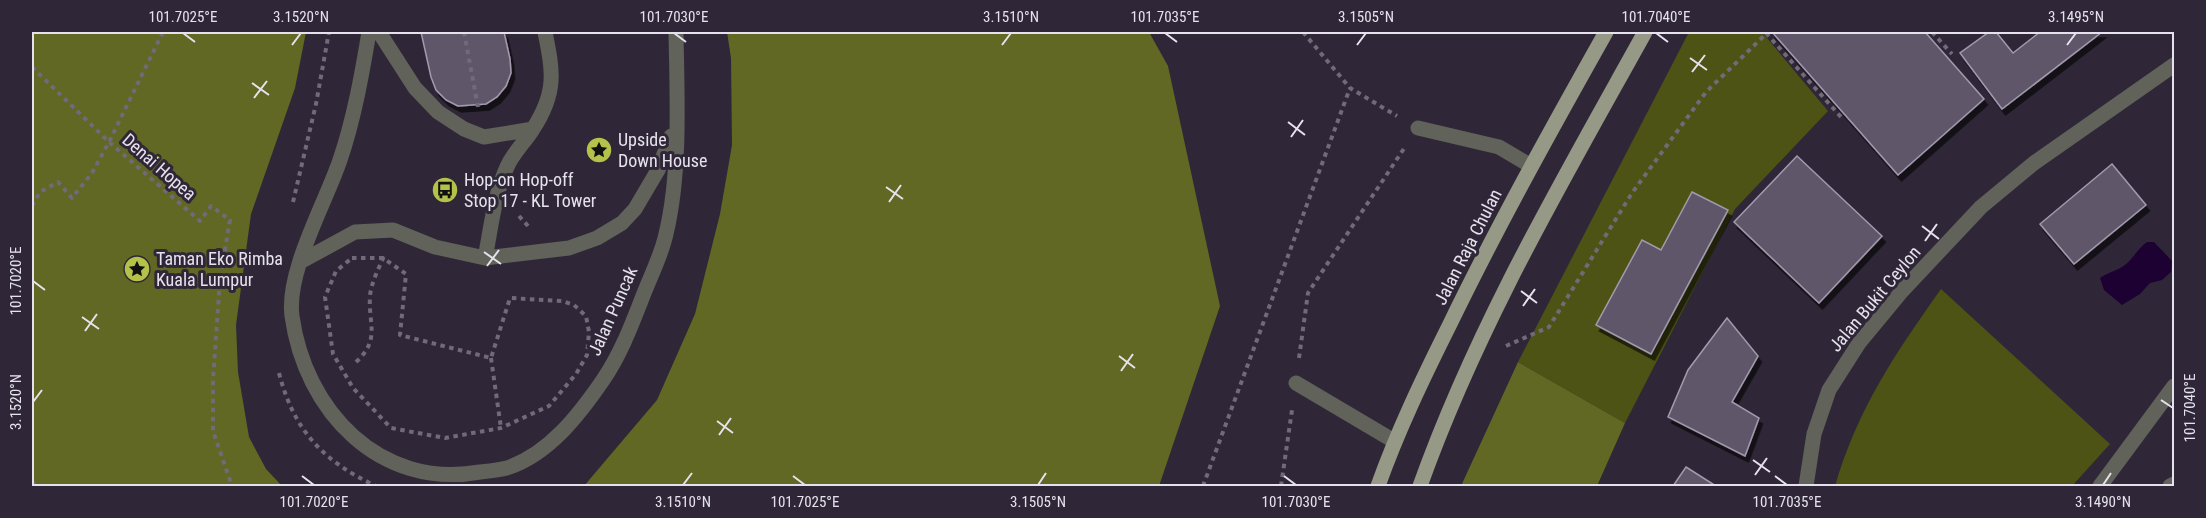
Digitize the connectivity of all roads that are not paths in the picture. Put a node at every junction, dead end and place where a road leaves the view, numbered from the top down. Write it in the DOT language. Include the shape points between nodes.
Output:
graph roads {
  1 [pos="369,32"];
  2 [pos="379,32"];
  3 [pos="545,32"];
  4 [pos="676,32"];
  5 [pos="1606,32"];
  6 [pos="1645,32"];
  7 [pos="2175,65"];
  8 [pos="678,119"];
  9 [pos="1418,128"];
  10 [pos="533,129"];
  11 [pos="1531,166"];
  12 [pos="485,258"];
  13 [pos="300,262"];
  14 [pos="1296,383"];
  15 [pos="2175,386"];
  16 [pos="1394,441"];
  17 [pos="2175,483"];
  18 [pos="1378,486"];
  19 [pos="1420,486"];
  20 [pos="1806,486"];
  21 [pos="2100,486"];
  22 [pos="2170,486"];
  1 -- 13 [label="street, Jalan Puncak" via="340,159"];
  2 -- 10 [label="street" via="416,88 438,112 455,123 484,137"];
  3 -- 10 [label="street" via="553,69 551,88"];
  4 -- 8 [label="street, Jalan Puncak"];
  5 -- 11 [label="main road, Jalan Raja Chulan"];
  6 -- 19 [label="main road" via="1506,284"];
  7 -- 20 [label="street, Jalan Bukit Ceylon" via="2034,163 1981,207 1902,291 1859,343 1829,390 1814,434"];
  8 -- 12 [label="street" via="658,170 635,210 622,223 569,248"];
  8 -- 13 [label="street, Jalan Puncak" via="666,236 626,340 579,413 557,436 507,468 457,477 423,473 389,462 359,443 336,420 304,360 292,315 292,285"];
  9 -- 11 [label="street" via="1499,147"];
  10 -- 12 [label="street" via="507,165 501,181"];
  11 -- 16 [label="main road, Jalan Raja Chulan"];
  12 -- 13 [label="street" via="435,247 393,230 355,232"];
  14 -- 16 [label="street"];
  15 -- 21 [label="street"];
  16 -- 18 [label="main road, Jalan Raja Chulan"];
  17 -- 22 [label="street"];
}
